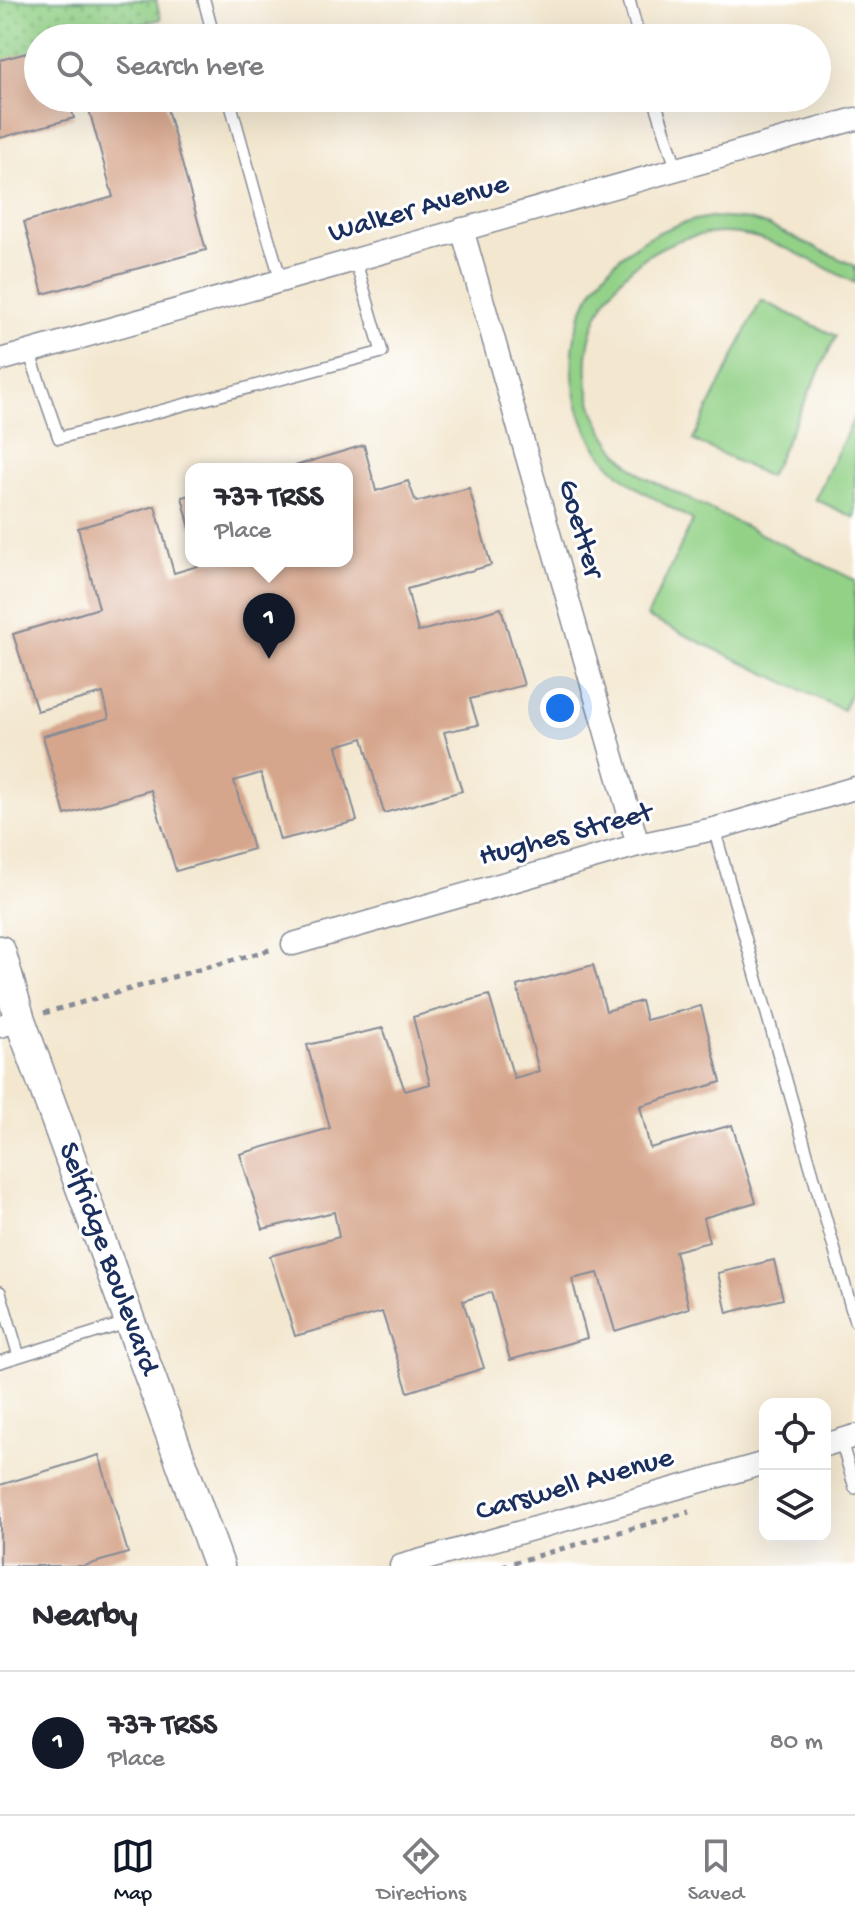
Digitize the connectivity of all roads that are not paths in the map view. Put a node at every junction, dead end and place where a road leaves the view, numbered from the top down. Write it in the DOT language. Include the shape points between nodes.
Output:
graph roads {
  1 [pos="204,0"];
  2 [pos="629,0"];
  3 [pos="210,24"];
  4 [pos="635,24"];
  5 [pos="233,112"];
  6 [pos="658,112"];
  7 [pos="855,119"];
  8 [pos="677,170"];
  9 [pos="462,229"];
  10 [pos="355,259"];
  11 [pos="281,280"];
  12 [pos="29,352"];
  13 [pos="0,360"];
  14 [pos="855,788"];
  15 [pos="714,829"];
  16 [pos="638,845"];
  17 [pos="293,944"];
  18 [pos="0,951"];
  19 [pos="10,1023"];
  20 [pos="0,1292"];
  21 [pos="855,1321"];
  22 [pos="131,1322"];
  23 [pos="19,1356"];
  24 [pos="0,1362"];
  25 [pos="840,1441"];
  26 [pos="759,1465"];
  27 [pos="855,1488"];
  28 [pos="219,1566"];
  29 [pos="401,1566"];
  1 -- 3 [label="lane"];
  2 -- 4 [label="lane"];
  5 -- 11 [label="lane"];
  6 -- 8 [label="lane"];
  7 -- 8 [label="street, Walker Avenue"];
  8 -- 9 [label="street, Walker Avenue"];
  9 -- 10 [label="street, Walker Avenue"];
  9 -- 16 [label="street, Goetter"];
  10 -- 11 [label="street, Walker Avenue"];
  10 -- 12 [label="lane" via="382,352 59,438"];
  11 -- 12 [label="street, Walker Avenue"];
  12 -- 13 [label="street, Walker Avenue"];
  14 -- 15 [label="street, Hughes Street"];
  15 -- 16 [label="street, Hughes Street"];
  15 -- 21 [label="lane"];
  16 -- 17 [label="street, Hughes Street"];
  18 -- 19 [label="street, Selfridge Boulevard"];
  19 -- 22 [label="street, Selfridge Boulevard"];
  20 -- 23 [label="lane"];
  22 -- 23 [label="lane"];
  22 -- 28 [label="street, Selfridge Boulevard"];
  23 -- 24 [label="lane"];
  25 -- 27 [label="lane"];
  26 -- 29 [label="street, Carswell Avenue"];
}
